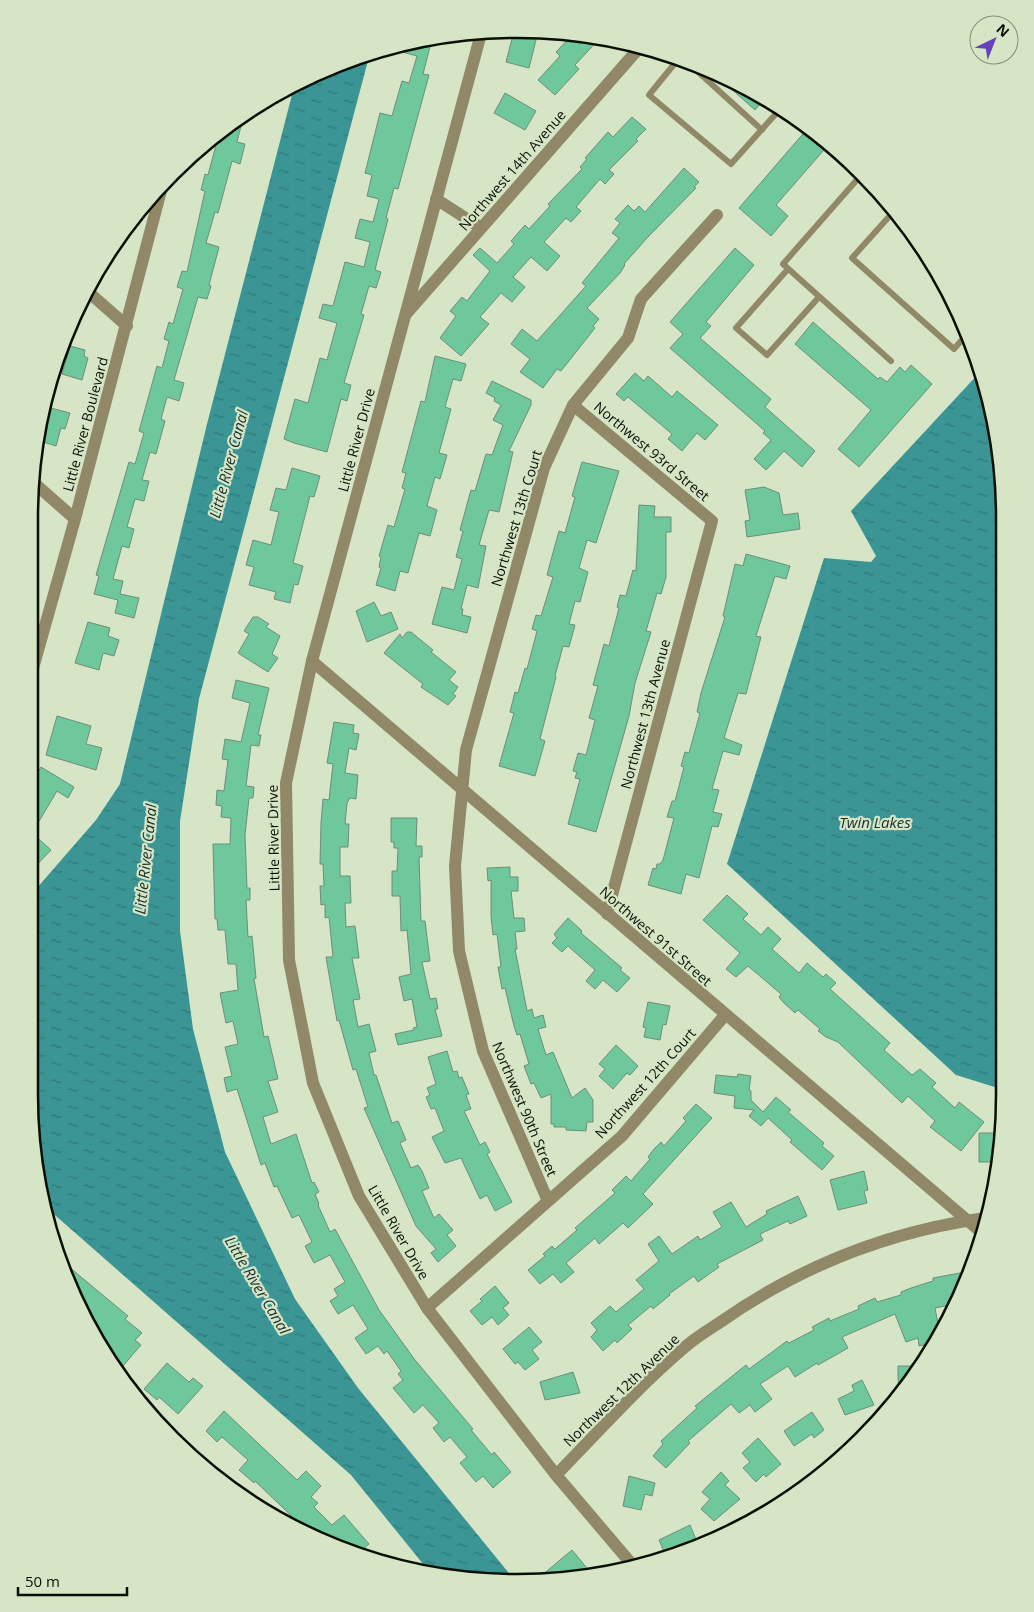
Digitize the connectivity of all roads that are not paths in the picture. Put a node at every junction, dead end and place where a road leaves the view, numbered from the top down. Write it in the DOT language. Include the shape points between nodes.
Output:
graph roads {
  1 [pos="479,40"];
  2 [pos="635,53"];
  3 [pos="674,64"];
  4 [pos="701,74"];
  5 [pos="776,114"];
  6 [pos="762,130"];
  7 [pos="857,179"];
  8 [pos="159,197"];
  9 [pos="436,199"];
  10 [pos="717,215"];
  11 [pos="890,216"];
  12 [pos="481,228"];
  13 [pos="788,269"];
  14 [pos="92,295"];
  15 [pos="819,297"];
  16 [pos="406,314"];
  17 [pos="127,326"];
  18 [pos="962,340"];
  19 [pos="891,361"];
  20 [pos="573,405"];
  21 [pos="39,487"];
  22 [pos="75,519"];
  23 [pos="712,521"];
  24 [pos="38,651"];
  25 [pos="312,661"];
  26 [pos="462,790"];
  27 [pos="607,914"];
  28 [pos="725,1015"];
  29 [pos="548,1201"];
  30 [pos="980,1219"];
  31 [pos="967,1220"];
  32 [pos="977,1229"];
  33 [pos="427,1308"];
  34 [pos="556,1475"];
  35 [pos="629,1561"];
  1 -- 9 [label="street, Little River Drive"];
  2 -- 12 [label="street, Northwest 14th Avenue"];
  3 -- 6 [label="lane" via="649,95 731,164"];
  4 -- 6 [label="lane"];
  5 -- 6 [label="lane"];
  7 -- 13 [label="lane" via="783,264"];
  8 -- 17 [label="street, Little River Boulevard"];
  9 -- 12 [label="street"];
  9 -- 16 [label="street, Little River Drive"];
  10 -- 20 [label="street, Northwest 13th Court" via="641,299 628,338"];
  11 -- 18 [label="lane" via="852,258 954,349"];
  12 -- 16 [label="street, Northwest 14th Avenue"];
  13 -- 15 [label="lane"];
  13 -- 15 [label="lane" via="736,328 767,355"];
  14 -- 17 [label="street"];
  15 -- 19 [label="lane"];
  16 -- 25 [label="street, Little River Drive"];
  17 -- 22 [label="street, Little River Boulevard"];
  20 -- 23 [label="street, Northwest 93rd Street"];
  20 -- 26 [label="street, Northwest 13th Court" via="544,468 466,750"];
  21 -- 22 [label="street"];
  22 -- 24 [label="street, Little River Boulevard"];
  23 -- 27 [label="street, Northwest 13th Avenue"];
  25 -- 26 [label="street, Northwest 91st Street"];
  25 -- 33 [label="street, Little River Drive" via="286,783 290,960 313,1083 359,1196"];
  26 -- 27 [label="street, Northwest 91st Street"];
  26 -- 29 [label="street, Northwest 90th Street" via="455,866 459,951 483,1052"];
  27 -- 28 [label="street, Northwest 91st Street"];
  28 -- 29 [label="street, Northwest 12th Court" via="622,1136"];
  28 -- 31 [label="street, Northwest 91st Street"];
  29 -- 33 [label="street, Northwest 12th Court"];
  30 -- 31 [label="street, Northwest 12th Avenue"];
  31 -- 32 [label="street, Northwest 91st Street"];
  31 -- 34 [label="street, Northwest 12th Avenue" via="899,1236 839,1256 759,1295 686,1346 636,1392"];
  33 -- 34 [label="street, Little River Drive"];
  34 -- 35 [label="street, Little River Drive"];
}
